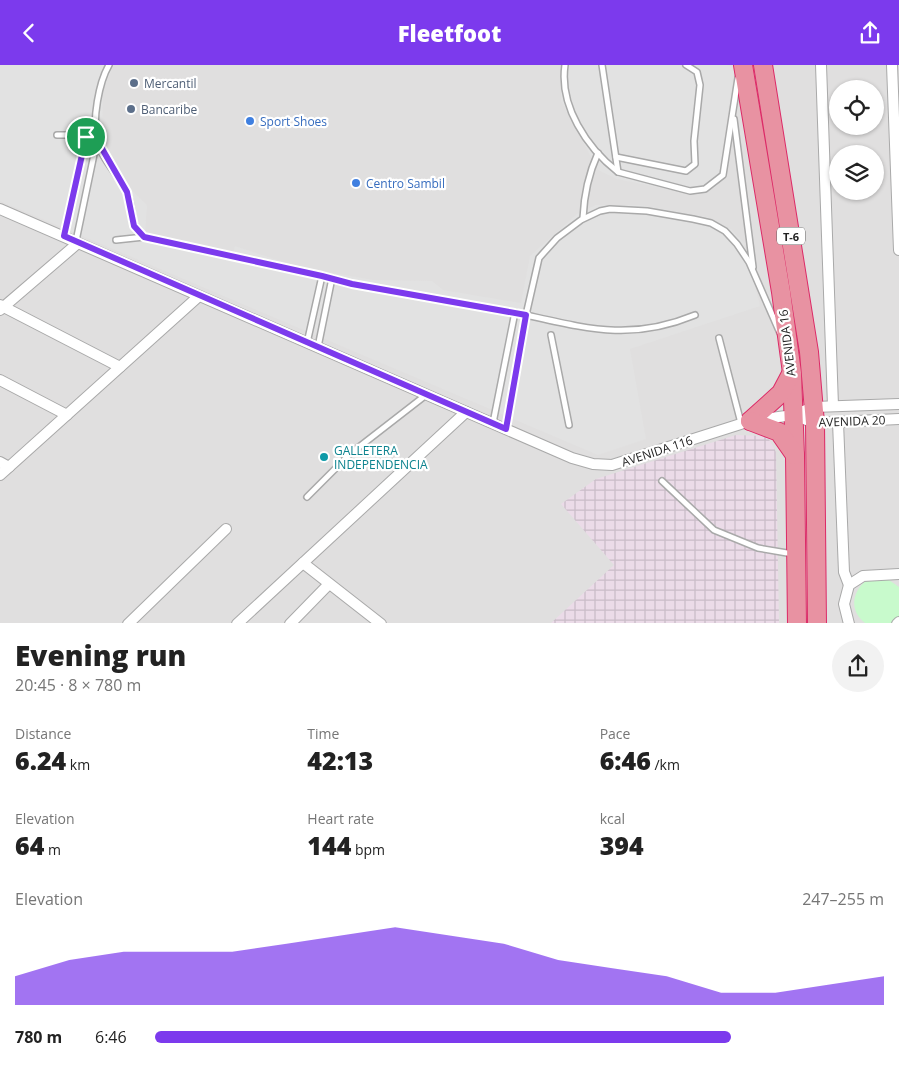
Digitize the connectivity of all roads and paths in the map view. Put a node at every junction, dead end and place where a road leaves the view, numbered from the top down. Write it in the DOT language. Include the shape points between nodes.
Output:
graph roads {
  1 [pos="109,65"];
  2 [pos="566,65"];
  3 [pos="602,65"];
  4 [pos="686,65"];
  5 [pos="742,65"];
  6 [pos="766,65"];
  7 [pos="821,65"];
  8 [pos="892,65"];
  9 [pos="733,111"];
  10 [pos="56,135"];
  11 [pos="86,137"];
  12 [pos="97,140"];
  13 [pos="598,153"];
  14 [pos="616,157"];
  15 [pos="618,173"];
  16 [pos="2,211"];
  17 [pos="583,219"];
  18 [pos="64,236"];
  19 [pos="144,237"];
  20 [pos="116,240"];
  21 [pos="77,243"];
  22 [pos="899,250"];
  23 [pos="754,271"];
  24 [pos="322,276"];
  25 [pos="332,278"];
  26 [pos="199,296"];
  27 [pos="1,308"];
  28 [pos="515,312"];
  29 [pos="526,315"];
  30 [pos="695,315"];
  31 [pos="551,335"];
  32 [pos="720,338"];
  33 [pos="788,342"];
  34 [pos="307,343"];
  35 [pos="318,347"];
  36 [pos="120,367"];
  37 [pos="792,373"];
  38 [pos="0,380"];
  39 [pos="426,394"];
  40 [pos="899,404"];
  41 [pos="833,406"];
  42 [pos="466,412"];
  43 [pos="67,415"];
  44 [pos="793,415"];
  45 [pos="815,415"];
  46 [pos="899,419"];
  47 [pos="838,421"];
  48 [pos="746,422"];
  49 [pos="493,423"];
  50 [pos="569,425"];
  51 [pos="506,429"];
  52 [pos="795,456"];
  53 [pos="5,464"];
  54 [pos="0,475"];
  55 [pos="662,481"];
  56 [pos="307,497"];
  57 [pos="226,529"];
  58 [pos="796,555"];
  59 [pos="303,563"];
  60 [pos="899,574"];
  61 [pos="329,583"];
  62 [pos="849,585"];
  63 [pos="128,623"];
  64 [pos="238,623"];
  65 [pos="290,623"];
  66 [pos="381,623"];
  67 [pos="797,623"];
  68 [pos="817,623"];
  69 [pos="848,623"];
  1 -- 12 [label="lane" via="99,93"];
  2 -- 13 [label="lane" via="563,79 570,110"];
  3 -- 14 [label="lane"];
  4 -- 14 [label="lane" via="697,72 700,85 695,165 686,171"];
  5 -- 9 [label="lane"];
  5 -- 33 [label="highway, AVENIDA 16 / T-6"];
  6 -- 45 [label="highway, AVENIDA 16 / T-6" via="809,352"];
  7 -- 41 [label="street"];
  8 -- 22 [label="street"];
  9 -- 15 [label="lane" via="723,175 705,189 690,191"];
  9 -- 23 [label="lane"];
  10 -- 11 [label="lane"];
  11 -- 12 [label="lane"];
  11 -- 18 [label="lane"];
  12 -- 19 [label="lane" via="127,192 134,226"];
  12 -- 21 [label="lane"];
  13 -- 15 [label="lane"];
  13 -- 17 [label="lane" via="589,172"];
  14 -- 15 [label="lane"];
  16 -- 18 [label="street, AVENIDA 116"];
  17 -- 23 [label="lane" via="610,209 647,211 711,223 737,243"];
  17 -- 29 [label="lane" via="557,237 539,259"];
  18 -- 21 [label="street, AVENIDA 116"];
  19 -- 20 [label="lane"];
  19 -- 24 [label="lane"];
  21 -- 26 [label="street, AVENIDA 116"];
  21 -- 27 [label="street"];
  23 -- 33 [label="lane" via="778,330"];
  24 -- 25 [label="lane"];
  24 -- 34 [label="lane"];
  25 -- 28 [label="lane"];
  25 -- 35 [label="lane"];
  26 -- 34 [label="street, AVENIDA 116"];
  26 -- 36 [label="street"];
  27 -- 36 [label="street"];
  28 -- 29 [label="lane"];
  28 -- 49 [label="lane"];
  29 -- 30 [label="lane" via="602,331 651,330"];
  29 -- 51 [label="lane"];
  31 -- 50 [label="lane"];
  32 -- 48 [label="lane"];
  33 -- 37 [label="highway, AVENIDA 16 / T-6"];
  34 -- 35 [label="street, AVENIDA 116"];
  35 -- 39 [label="street, AVENIDA 116"];
  36 -- 43 [label="street"];
  37 -- 44 [label="highway, AVENIDA 16 / T-6"];
  37 -- 48 [label="highway" via="781,393"];
  38 -- 43 [label="street"];
  39 -- 42 [label="street, AVENIDA 116"];
  39 -- 56 [label="lane" via="350,454"];
  40 -- 41 [label="street, AVENIDA 20"];
  41 -- 45 [label="street, AVENIDA 20"];
  42 -- 49 [label="street, AVENIDA 116"];
  42 -- 59 [label="street"];
  43 -- 53 [label="street"];
  44 -- 45 [label="street, AVENIDA 20"];
  44 -- 45 [label="street, AVENIDA 20"];
  44 -- 48 [label="street, AVENIDA 116"];
  44 -- 52 [label="highway, AVENIDA 16 / T-6"];
  45 -- 47 [label="street, AVENIDA 20"];
  45 -- 68 [label="highway, AVENIDA 16 / T-6"];
  46 -- 47 [label="street, AVENIDA 20"];
  47 -- 62 [label="street" via="844,572"];
  48 -- 51 [label="street, AVENIDA 116" via="612,465 572,458"];
  48 -- 52 [label="highway" via="779,432"];
  49 -- 51 [label="street, AVENIDA 116"];
  52 -- 58 [label="highway, AVENIDA 16 / T-6"];
  53 -- 54 [label="street"];
  55 -- 58 [label="lane" via="714,530 758,548"];
  57 -- 63 [label="street"];
  58 -- 67 [label="highway, AVENIDA 16 / T-6"];
  59 -- 61 [label="street"];
  59 -- 64 [label="street"];
  60 -- 62 [label="street" via="863,576"];
  61 -- 65 [label="street"];
  61 -- 66 [label="street"];
  62 -- 69 [label="street" via="844,604"];
}
